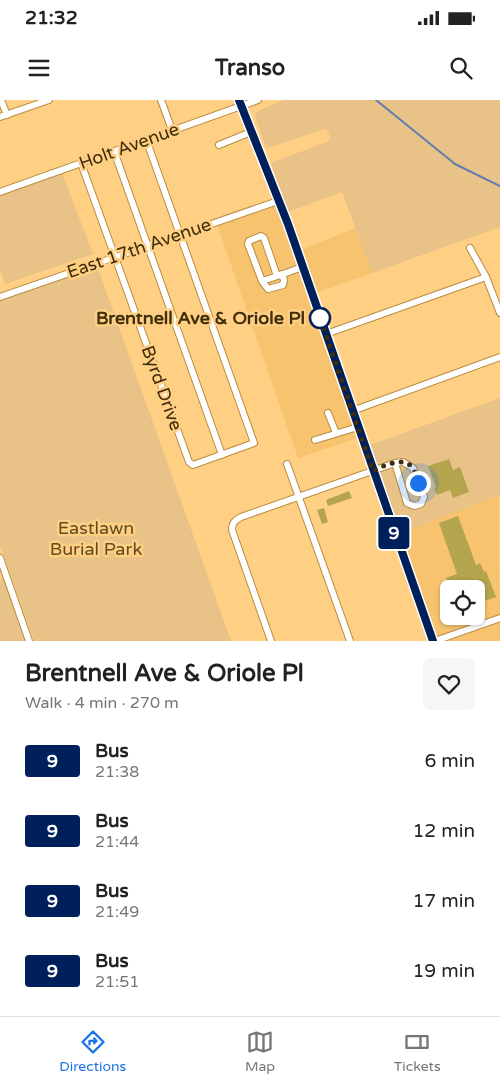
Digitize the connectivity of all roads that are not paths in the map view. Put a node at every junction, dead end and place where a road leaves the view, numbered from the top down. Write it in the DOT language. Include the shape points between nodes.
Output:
graph roads {
  1 [pos="1,100"];
  2 [pos="49,100"];
  3 [pos="161,100"];
  4 [pos="258,100"];
  5 [pos="240,103"];
  6 [pos="7,115"];
  7 [pos="0,117"];
  8 [pos="172,130"];
  9 [pos="251,132"];
  10 [pos="146,139"];
  11 [pos="219,145"];
  12 [pos="114,151"];
  13 [pos="81,163"];
  14 [pos="0,192"];
  15 [pos="278,201"];
  16 [pos="181,233"];
  17 [pos="147,246"];
  18 [pos="470,248"];
  19 [pos="115,258"];
  20 [pos="302,267"];
  21 [pos="280,275"];
  22 [pos="486,277"];
  23 [pos="262,282"];
  24 [pos="0,297"];
  25 [pos="500,313"];
  26 [pos="326,334"];
  27 [pos="500,357"];
  28 [pos="352,411"];
  29 [pos="328,413"];
  30 [pos="358,427"];
  31 [pos="336,433"];
  32 [pos="315,440"];
  33 [pos="222,454"];
  34 [pos="395,463"];
  35 [pos="287,464"];
  36 [pos="373,471"];
  37 [pos="299,497"];
  38 [pos="0,558"];
  39 [pos="2,571"];
  40 [pos="500,618"];
  41 [pos="444,640"];
  42 [pos="29,641"];
  43 [pos="271,641"];
  44 [pos="350,641"];
  45 [pos="434,641"];
  1 -- 6 [label="street"];
  2 -- 6 [label="street"];
  3 -- 8 [label="street"];
  4 -- 5 [label="street, Holt Avenue"];
  5 -- 8 [label="street, Holt Avenue"];
  5 -- 9 [label="street"];
  6 -- 7 [label="street"];
  8 -- 10 [label="street, Holt Avenue"];
  9 -- 11 [label="street"];
  9 -- 15 [label="street"];
  10 -- 12 [label="street, Holt Avenue"];
  10 -- 16 [label="street"];
  12 -- 13 [label="street, Holt Avenue"];
  12 -- 17 [label="street"];
  13 -- 14 [label="street, Holt Avenue"];
  13 -- 19 [label="street, Byrd Drive"];
  15 -- 16 [label="street, East 17th Avenue"];
  15 -- 20 [label="street"];
  16 -- 17 [label="street, East 17th Avenue"];
  16 -- 33 [label="street, Byrd Drive" via="254,443"];
  17 -- 19 [label="street, East 17th Avenue"];
  17 -- 33 [label="street"];
  18 -- 22 [label="street"];
  19 -- 24 [label="street, East 17th Avenue"];
  19 -- 33 [label="street, Byrd Drive" via="189,462 193,465"];
  20 -- 21 [label="street"];
  20 -- 26 [label="street"];
  21 -- 23 [label="street"];
  21 -- 23 [label="street" via="283,285 268,288"];
  21 -- 23 [label="street" via="261,236 248,244"];
  22 -- 25 [label="street"];
  22 -- 26 [label="street"];
  26 -- 28 [label="street"];
  27 -- 28 [label="street"];
  28 -- 30 [label="street"];
  29 -- 31 [label="street"];
  30 -- 31 [label="street"];
  30 -- 36 [label="street"];
  31 -- 32 [label="street"];
  34 -- 34 [label="street" via="403,462 413,468 424,497 420,504 407,503"];
  34 -- 36 [label="street"];
  35 -- 37 [label="street"];
  36 -- 37 [label="street"];
  36 -- 45 [label="street"];
  37 -- 43 [label="street" via="241,517 232,525"];
  37 -- 44 [label="street"];
  38 -- 39 [label="street"];
  39 -- 42 [label="street"];
  40 -- 41 [label="street"];
  41 -- 45 [label="street"];
}
